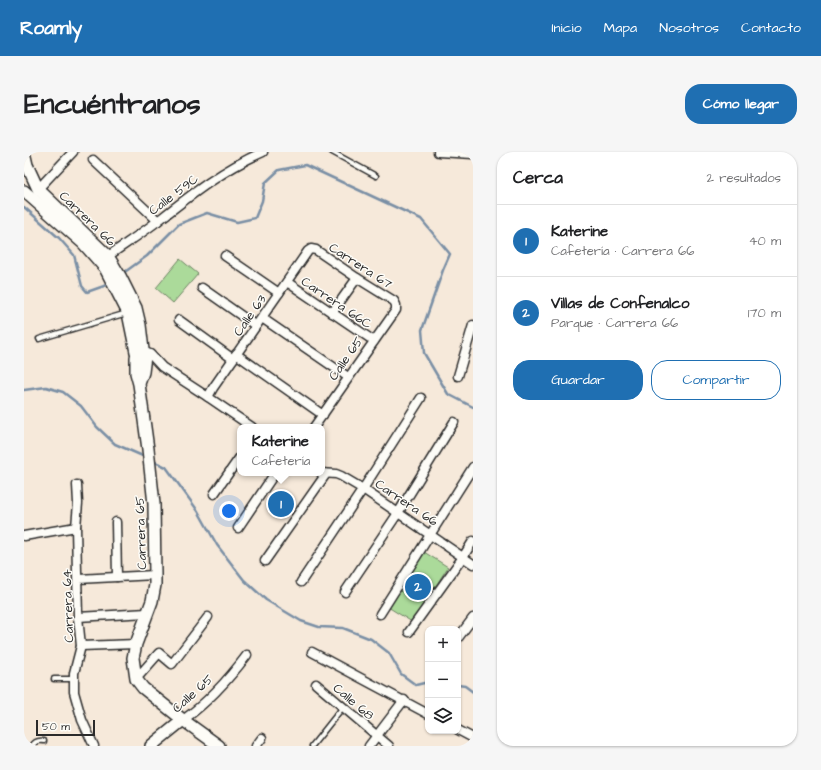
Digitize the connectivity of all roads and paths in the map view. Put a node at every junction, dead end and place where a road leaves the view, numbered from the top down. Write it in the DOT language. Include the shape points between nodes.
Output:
graph roads {
  1 [pos="24,152"];
  2 [pos="73,152"];
  3 [pos="263,152"];
  4 [pos="332,152"];
  5 [pos="438,152"];
  6 [pos="473,154"];
  7 [pos="92,160"];
  8 [pos="376,176"];
  9 [pos="38,189"];
  10 [pos="24,192"];
  11 [pos="158,221"];
  12 [pos="311,249"];
  13 [pos="224,256"];
  14 [pos="107,262"];
  15 [pos="357,278"];
  16 [pos="287,282"];
  17 [pos="120,285"];
  18 [pos="202,288"];
  19 [pos="279,293"];
  20 [pos="396,305"];
  21 [pos="128,313"];
  22 [pos="332,313"];
  23 [pos="262,318"];
  24 [pos="180,320"];
  25 [pos="473,325"];
  26 [pos="256,326"];
  27 [pos="40,339"];
  28 [pos="374,341"];
  29 [pos="141,353"];
  30 [pos="235,356"];
  31 [pos="162,367"];
  32 [pos="458,376"];
  33 [pos="348,378"];
  34 [pos="139,384"];
  35 [pos="208,397"];
  36 [pos="421,398"];
  37 [pos="323,415"];
  38 [pos="454,422"];
  39 [pos="248,424"];
  40 [pos="316,424"];
  41 [pos="237,461"];
  42 [pos="473,467"];
  43 [pos="325,474"];
  44 [pos="272,476"];
  45 [pos="323,476"];
  46 [pos="77,485"];
  47 [pos="363,490"];
  48 [pos="214,494"];
  49 [pos="398,513"];
  50 [pos="116,522"];
  51 [pos="76,527"];
  52 [pos="238,528"];
  53 [pos="431,535"];
  54 [pos="24,536"];
  55 [pos="473,541"];
  56 [pos="463,557"];
  57 [pos="265,561"];
  58 [pos="473,564"];
  59 [pos="155,575"];
  60 [pos="117,577"];
  61 [pos="78,578"];
  62 [pos="301,582"];
  63 [pos="345,592"];
  64 [pos="147,613"];
  65 [pos="380,614"];
  66 [pos="78,617"];
  67 [pos="208,617"];
  68 [pos="473,618"];
  69 [pos="409,632"];
  70 [pos="461,634"];
  71 [pos="136,644"];
  72 [pos="81,646"];
  73 [pos="312,652"];
  74 [pos="248,655"];
  75 [pos="54,679"];
  76 [pos="74,679"];
  77 [pos="136,679"];
  78 [pos="316,684"];
  79 [pos="404,700"];
  80 [pos="343,707"];
  81 [pos="425,712"];
  82 [pos="184,720"];
  83 [pos="461,732"];
  84 [pos="376,736"];
  85 [pos="262,738"];
  86 [pos="473,738"];
  87 [pos="44,741"];
  88 [pos="32,746"];
  89 [pos="94,746"];
  90 [pos="151,746"];
  91 [pos="219,746"];
  92 [pos="256,746"];
  93 [pos="312,746"];
  94 [pos="369,746"];
  95 [pos="389,746"];
  1 -- 9 [label="main road, Carrera 66"];
  2 -- 9 [label="street"];
  3 -- 11 [label="street, Calle 59C" via="220,174"];
  4 -- 8 [label="lane"];
  5 -- 6 [label="street"];
  7 -- 11 [label="street"];
  9 -- 14 [label="main road, Carrera 66"];
  10 -- 14 [label="main road, Carrera 66"];
  11 -- 14 [label="street, Calle 59C"];
  12 -- 15 [label="street, Carrera 67"];
  12 -- 16 [label="street, Calle 63"];
  13 -- 19 [label="street"];
  14 -- 17 [label="main road, Carrera 66"];
  15 -- 20 [label="street, Carrera 67" via="394,301"];
  15 -- 22 [label="street"];
  16 -- 19 [label="street, Calle 63"];
  16 -- 22 [label="street, Carrera 66C"];
  17 -- 21 [label="main road, Carrera 66"];
  17 -- 29 [label="main road, Carrera 66" via="139,316"];
  18 -- 26 [label="street"];
  19 -- 23 [label="street, Calle 63"];
  20 -- 28 [label="street, Calle 65" via="396,310"];
  21 -- 27 [label="lane"];
  21 -- 29 [label="main road, Carrera 66"];
  22 -- 28 [label="street, Carrera 66C"];
  23 -- 26 [label="street, Calle 63"];
  23 -- 33 [label="street"];
  24 -- 30 [label="street"];
  25 -- 32 [label="street"];
  26 -- 30 [label="street, Calle 63"];
  28 -- 33 [label="street, Calle 65"];
  29 -- 31 [label="street" via="150,354"];
  29 -- 34 [label="main road, Carrera 65" via="136,373"];
  30 -- 35 [label="street, Calle 63"];
  30 -- 37 [label="street"];
  31 -- 34 [label="street" via="151,366"];
  31 -- 35 [label="street"];
  33 -- 37 [label="street, Calle 65"];
  34 -- 59 [label="main road, Carrera 65" via="154,504"];
  35 -- 39 [label="street"];
  36 -- 47 [label="street"];
  37 -- 40 [label="street, Calle 65"];
  38 -- 49 [label="street"];
  41 -- 48 [label="street"];
  42 -- 53 [label="street"];
  43 -- 47 [label="street, Carrera 66" via="341,476"];
  44 -- 52 [label="street"];
  45 -- 57 [label="street"];
  46 -- 51 [label="street, Carrera 64"];
  47 -- 49 [label="street, Carrera 66"];
  47 -- 62 [label="street"];
  49 -- 53 [label="street, Carrera 66"];
  49 -- 63 [label="street"];
  50 -- 60 [label="street"];
  51 -- 54 [label="street"];
  51 -- 61 [label="street, Carrera 64"];
  53 -- 56 [label="street, Carrera 66"];
  53 -- 65 [label="street"];
  55 -- 56 [label="street"];
  56 -- 58 [label="street, Carrera 66"];
  56 -- 69 [label="street"];
  59 -- 60 [label="street"];
  59 -- 64 [label="main road, Carrera 65" via="152,601"];
  60 -- 61 [label="street"];
  61 -- 66 [label="street, Carrera 64"];
  64 -- 66 [label="street"];
  64 -- 71 [label="main road, Carrera 65"];
  66 -- 72 [label="street, Carrera 64"];
  67 -- 77 [label="street" via="172,664 159,653"];
  68 -- 70 [label="street"];
  71 -- 72 [label="street"];
  71 -- 77 [label="main road, Carrera 65" via="133,658"];
  72 -- 76 [label="street, Carrera 64"];
  73 -- 79 [label="street"];
  74 -- 82 [label="street, Calle 65" via="234,673"];
  75 -- 76 [label="lane"];
  76 -- 89 [label="street, Carrera 64" via="74,692 82,720"];
  77 -- 82 [label="main road" via="143,688"];
  78 -- 80 [label="street, Calle 68"];
  79 -- 81 [label="street"];
  79 -- 84 [label="street, Calle 68"];
  80 -- 84 [label="street, Calle 68"];
  80 -- 93 [label="lane"];
  82 -- 90 [label="main road, Calle 65"];
  82 -- 91 [label="main road"];
  83 -- 86 [label="street"];
  84 -- 94 [label="street, Calle 68"];
  84 -- 95 [label="street, Calle 68"];
  85 -- 92 [label="street"];
  87 -- 88 [label="lane" via="39,740"];
}
